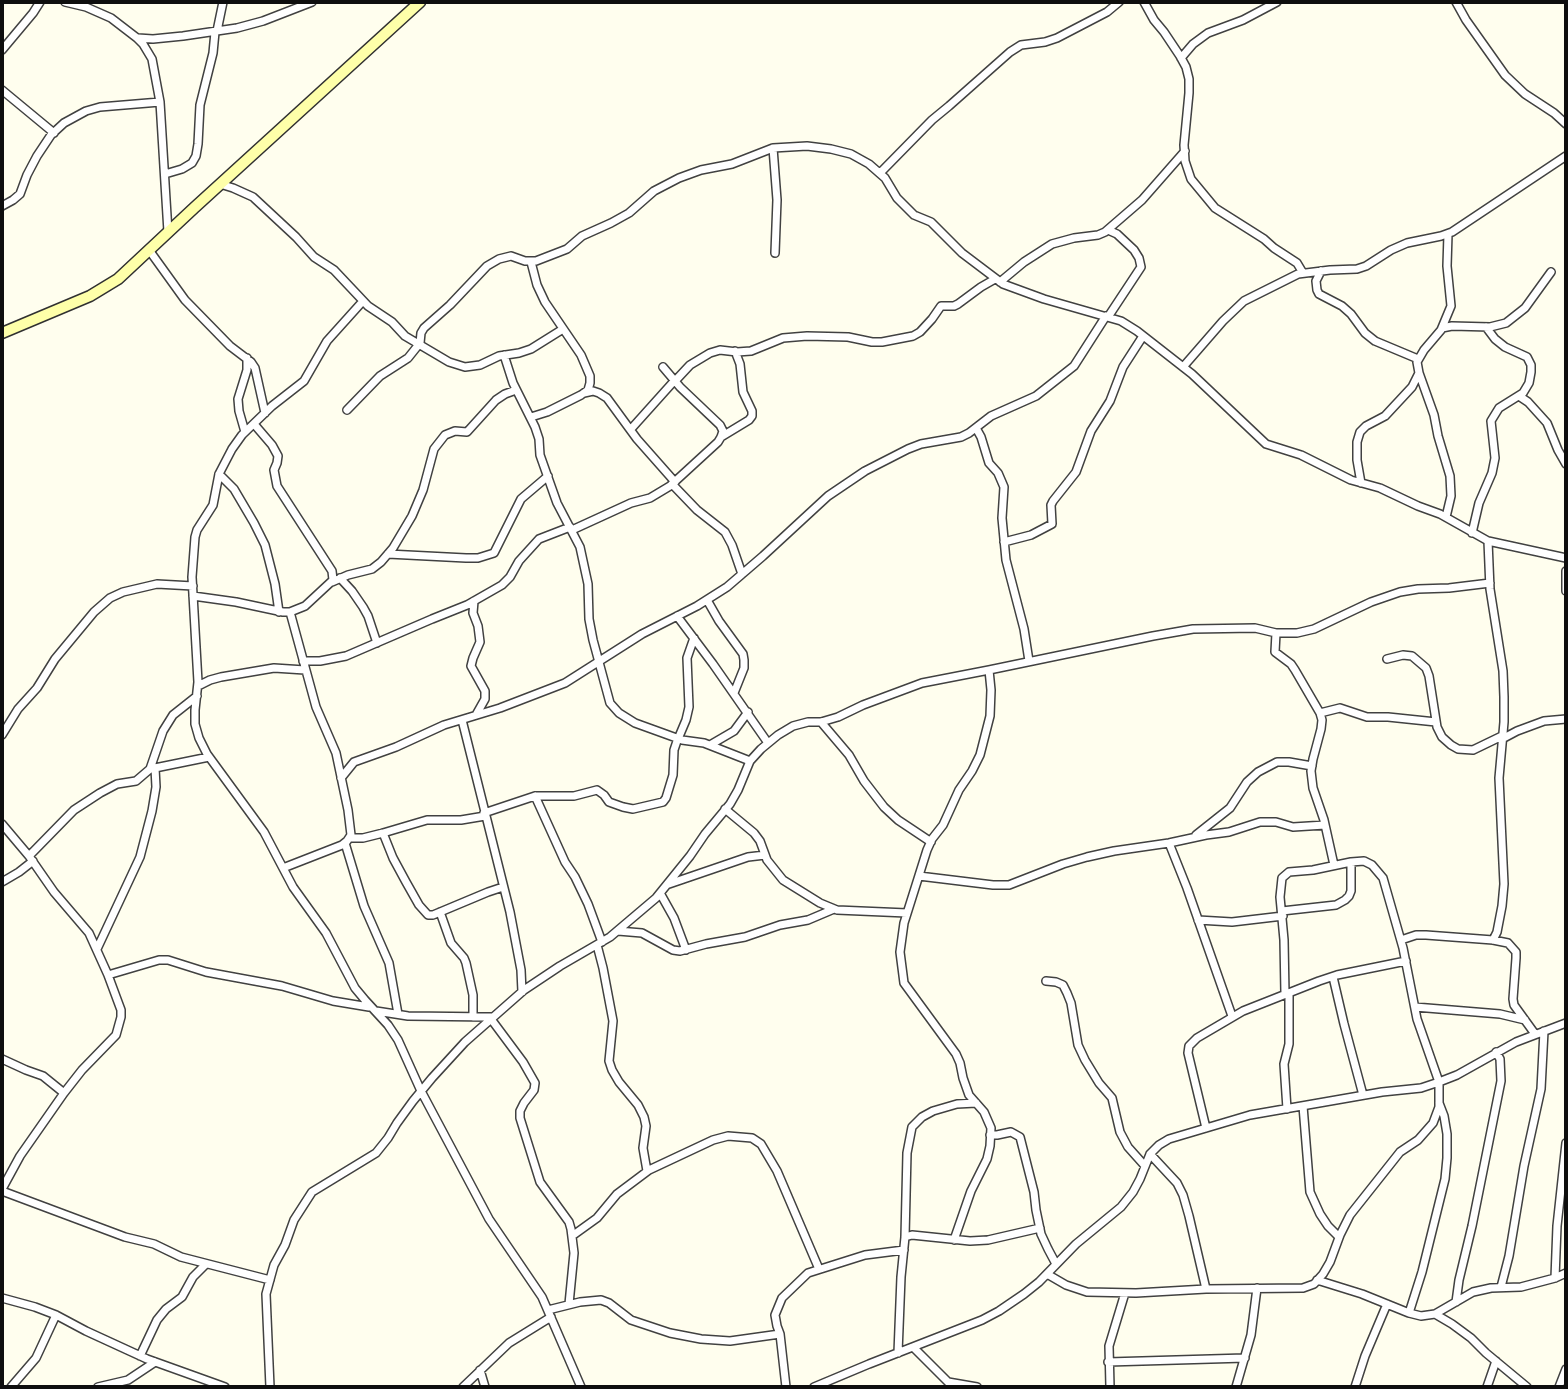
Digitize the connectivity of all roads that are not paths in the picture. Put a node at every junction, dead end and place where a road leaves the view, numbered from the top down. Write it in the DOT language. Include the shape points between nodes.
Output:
graph roads {
  1 [pos="40,2"];
  2 [pos="65,2"];
  3 [pos="223,2"];
  4 [pos="312,2"];
  5 [pos="420,2"];
  6 [pos="1119,2"];
  7 [pos="1144,2"];
  8 [pos="1277,2"];
  9 [pos="1457,2"];
  10 [pos="216,32"];
  11 [pos="137,38"];
  12 [pos="2,50"];
  13 [pos="1181,58"];
  14 [pos="2,90"];
  15 [pos="160,103"];
  16 [pos="1566,124"];
  17 [pos="54,133"];
  18 [pos="773,148"];
  19 [pos="1185,151"];
  20 [pos="1566,156"];
  21 [pos="880,173"];
  22 [pos="165,174"];
  23 [pos="220,184"];
  24 [pos="2,205"];
  25 [pos="1108,230"];
  26 [pos="168,232"];
  27 [pos="1448,234"];
  28 [pos="149,250"];
  29 [pos="775,253"];
  30 [pos="531,262"];
  31 [pos="1321,271"];
  32 [pos="1551,272"];
  33 [pos="1303,273"];
  34 [pos="997,281"];
  35 [pos="363,301"];
  36 [pos="1107,316"];
  37 [pos="1486,327"];
  38 [pos="1443,328"];
  39 [pos="564,329"];
  40 [pos="2,333"];
  41 [pos="1143,335"];
  42 [pos="419,344"];
  43 [pos="735,351"];
  44 [pos="505,355"];
  45 [pos="247,358"];
  46 [pos="1419,359"];
  47 [pos="663,367"];
  48 [pos="1182,367"];
  49 [pos="1419,373"];
  50 [pos="675,381"];
  51 [pos="516,390"];
  52 [pos="584,393"];
  53 [pos="1519,396"];
  54 [pos="347,410"];
  55 [pos="265,413"];
  56 [pos="531,417"];
  57 [pos="254,424"];
  58 [pos="976,428"];
  59 [pos="631,429"];
  60 [pos="245,432"];
  61 [pos="721,438"];
  62 [pos="1566,464"];
  63 [pos="219,474"];
  64 [pos="548,476"];
  65 [pos="673,483"];
  66 [pos="1361,483"];
  67 [pos="1446,517"];
  68 [pos="571,528"];
  69 [pos="1472,533"];
  70 [pos="1488,541"];
  71 [pos="1004,542"];
  72 [pos="388,554"];
  73 [pos="1566,558"];
  74 [pos="1566,571"];
  75 [pos="742,573"];
  76 [pos="336,580"];
  77 [pos="1490,583"];
  78 [pos="193,586"];
  79 [pos="1566,591"];
  80 [pos="193,596"];
  81 [pos="707,600"];
  82 [pos="474,601"];
  83 [pos="279,612"];
  84 [pos="290,612"];
  85 [pos="677,616"];
  86 [pos="1276,633"];
  87 [pos="694,638"];
  88 [pos="377,643"];
  89 [pos="1387,659"];
  90 [pos="303,661"];
  91 [pos="599,662"];
  92 [pos="1029,662"];
  93 [pos="305,670"];
  94 [pos="989,670"];
  95 [pos="198,686"];
  96 [pos="734,693"];
  97 [pos="197,696"];
  98 [pos="748,712"];
  99 [pos="1320,713"];
  100 [pos="476,715"];
  101 [pos="1566,719"];
  102 [pos="462,720"];
  103 [pos="821,722"];
  104 [pos="1436,722"];
  105 [pos="2,735"];
  106 [pos="1502,737"];
  107 [pos="678,738"];
  108 [pos="768,743"];
  109 [pos="710,745"];
  110 [pos="209,757"];
  111 [pos="750,761"];
  112 [pos="1312,766"];
  113 [pos="152,768"];
  114 [pos="341,778"];
  115 [pos="536,796"];
  116 [pos="725,809"];
  117 [pos="485,814"];
  118 [pos="1325,825"];
  119 [pos="4,830"];
  120 [pos="383,833"];
  121 [pos="1192,838"];
  122 [pos="347,841"];
  123 [pos="931,842"];
  124 [pos="1169,843"];
  125 [pos="765,855"];
  126 [pos="31,859"];
  127 [pos="1351,862"];
  128 [pos="1334,865"];
  129 [pos="283,868"];
  130 [pos="919,876"];
  131 [pos="2,882"];
  132 [pos="667,885"];
  133 [pos="503,887"];
  134 [pos="660,893"];
  135 [pos="834,909"];
  136 [pos="440,912"];
  137 [pos="907,913"];
  138 [pos="1282,914"];
  139 [pos="1198,920"];
  140 [pos="618,931"];
  141 [pos="1401,940"];
  142 [pos="1493,940"];
  143 [pos="599,943"];
  144 [pos="97,949"];
  145 [pos="686,950"];
  146 [pos="1406,961"];
  147 [pos="108,975"];
  148 [pos="1333,977"];
  149 [pos="1046,981"];
  150 [pos="522,992"];
  151 [pos="1287,994"];
  152 [pos="1415,1007"];
  153 [pos="373,1009"];
  154 [pos="398,1014"];
  155 [pos="1232,1016"];
  156 [pos="473,1017"];
  157 [pos="492,1018"];
  158 [pos="1524,1020"];
  159 [pos="1566,1023"];
  160 [pos="1539,1032"];
  161 [pos="1496,1052"];
  162 [pos="2,1059"];
  163 [pos="1439,1082"];
  164 [pos="421,1091"];
  165 [pos="64,1093"];
  166 [pos="1363,1095"];
  167 [pos="1439,1102"];
  168 [pos="976,1103"];
  169 [pos="1303,1106"];
  170 [pos="1287,1109"];
  171 [pos="1206,1128"];
  172 [pos="990,1135"];
  173 [pos="1566,1143"];
  174 [pos="1150,1154"];
  175 [pos="1145,1166"];
  176 [pos="647,1171"];
  177 [pos="2,1190"];
  178 [pos="1040,1228"];
  179 [pos="572,1236"];
  180 [pos="905,1237"];
  181 [pos="1339,1237"];
  182 [pos="954,1240"];
  183 [pos="904,1250"];
  184 [pos="206,1264"];
  185 [pos="1056,1264"];
  186 [pos="820,1269"];
  187 [pos="1566,1273"];
  188 [pos="1047,1275"];
  189 [pos="1555,1278"];
  190 [pos="270,1280"];
  191 [pos="1317,1280"];
  192 [pos="1257,1287"];
  193 [pos="1501,1287"];
  194 [pos="1206,1289"];
  195 [pos="1125,1293"];
  196 [pos="2,1298"];
  197 [pos="1456,1302"];
  198 [pos="569,1304"];
  199 [pos="1387,1304"];
  200 [pos="550,1313"];
  201 [pos="1409,1314"];
  202 [pos="1435,1314"];
  203 [pos="56,1315"];
  204 [pos="780,1334"];
  205 [pos="913,1347"];
  206 [pos="898,1353"];
  207 [pos="141,1356"];
  208 [pos="1245,1358"];
  209 [pos="1496,1361"];
  210 [pos="155,1362"];
  211 [pos="1108,1362"];
  212 [pos="1566,1369"];
  213 [pos="480,1370"];
  214 [pos="11,1387"];
  215 [pos="98,1387"];
  216 [pos="225,1387"];
  217 [pos="270,1387"];
  218 [pos="463,1387"];
  219 [pos="485,1387"];
  220 [pos="581,1387"];
  221 [pos="786,1387"];
  222 [pos="814,1387"];
  223 [pos="977,1387"];
  224 [pos="1110,1387"];
  225 [pos="1236,1387"];
  226 [pos="1355,1387"];
  227 [pos="1487,1387"];
  228 [pos="1527,1387"];
  229 [pos="1559,1387"];
  1 -- 12 [label="street"];
  2 -- 11 [label="street" via="111,18"];
  3 -- 10 [label="street"];
  4 -- 10 [label="street" via="264,21"];
  5 -- 23 [label="street"];
  6 -- 21 [label="street" via="1057,38 1010,51"];
  7 -- 13 [label="street"];
  8 -- 13 [label="street" via="1208,33"];
  9 -- 16 [label="street" via="1505,75"];
  10 -- 11 [label="street"];
  10 -- 22 [label="street" via="200,105 196,156 182,169"];
  11 -- 15 [label="street" via="152,59"];
  13 -- 19 [label="street" via="1189,79"];
  14 -- 17 [label="street"];
  15 -- 17 [label="street" via="86,111"];
  15 -- 22 [label="street"];
  17 -- 24 [label="street" via="37,156 20,194"];
  18 -- 21 [label="street" via="831,149 851,154"];
  18 -- 29 [label="street"];
  18 -- 30 [label="street" via="664,185 629,213 582,236 568,249"];
  19 -- 25 [label="street"];
  19 -- 33 [label="street" via="1191,179 1209,203 1297,263"];
  20 -- 27 [label="street"];
  21 -- 34 [label="street" via="905,207 932,222"];
  22 -- 26 [label="street"];
  23 -- 26 [label="street"];
  23 -- 35 [label="street" via="253,197"];
  25 -- 34 [label="street" via="1052,244"];
  25 -- 36 [label="street" via="1134,250 1141,267"];
  26 -- 28 [label="street"];
  27 -- 31 [label="street" via="1407,243 1357,269"];
  27 -- 38 [label="street" via="1451,306"];
  28 -- 40 [label="street" via="118,279 90,296"];
  28 -- 45 [label="street" via="185,300"];
  30 -- 39 [label="street" via="545,302"];
  30 -- 42 [label="street" via="511,256 487,266 424,328"];
  31 -- 33 [label="street"];
  31 -- 46 [label="street" via="1319,294 1351,314 1375,341"];
  32 -- 37 [label="street" via="1517,316"];
  33 -- 48 [label="street" via="1244,301"];
  34 -- 36 [label="street"];
  34 -- 43 [label="street" via="954,306 941,306 920,332 901,339 872,342 795,336 751,351"];
  35 -- 42 [label="street"];
  35 -- 55 [label="street" via="327,341 304,381"];
  36 -- 41 [label="street"];
  36 -- 58 [label="street" via="1074,366 1037,396 991,416"];
  37 -- 38 [label="street"];
  37 -- 53 [label="street" via="1505,347 1527,357 1531,365 1529,383"];
  38 -- 46 [label="street"];
  39 -- 44 [label="street" via="531,349"];
  39 -- 52 [label="street" via="590,376"];
  41 -- 48 [label="street"];
  41 -- 71 [label="street" via="1091,431 1076,472 1051,505 1052,524"];
  42 -- 44 [label="street" via="465,367"];
  42 -- 54 [label="street"];
  43 -- 50 [label="street" via="710,353"];
  43 -- 61 [label="street" via="752,416"];
  44 -- 51 [label="street"];
  45 -- 55 [label="street" via="255,368"];
  45 -- 60 [label="street" via="238,399"];
  46 -- 49 [label="street"];
  47 -- 50 [label="street"];
  48 -- 66 [label="street" via="1266,444"];
  49 -- 66 [label="street" via="1385,416 1360,432 1357,460"];
  49 -- 67 [label="street" via="1450,476"];
  50 -- 59 [label="street"];
  50 -- 61 [label="street" via="720,425"];
  51 -- 56 [label="street"];
  51 -- 72 [label="street" via="496,400 468,430 445,435 434,449 412,516"];
  52 -- 56 [label="street"];
  52 -- 59 [label="street" via="593,391 607,398"];
  53 -- 62 [label="street" via="1547,423"];
  53 -- 69 [label="street" via="1499,408 1491,421 1495,458"];
  55 -- 57 [label="street"];
  56 -- 64 [label="street"];
  57 -- 60 [label="street"];
  57 -- 76 [label="street" via="278,456 274,470 277,486"];
  58 -- 71 [label="street" via="1004,487"];
  58 -- 75 [label="street" via="961,437 920,444 865,471 828,496"];
  59 -- 65 [label="street"];
  60 -- 63 [label="street"];
  61 -- 65 [label="street"];
  63 -- 78 [label="street" via="213,505 195,537"];
  63 -- 83 [label="street" via="234,489 265,545"];
  64 -- 68 [label="street"];
  64 -- 72 [label="street" via="522,499 494,553 478,558"];
  65 -- 68 [label="street" via="650,498"];
  65 -- 75 [label="street" via="725,532"];
  66 -- 67 [label="street"];
  67 -- 69 [label="street"];
  68 -- 82 [label="street" via="539,539 502,585"];
  68 -- 91 [label="street" via="585,562 589,619"];
  69 -- 70 [label="street"];
  70 -- 73 [label="street"];
  70 -- 77 [label="street"];
  71 -- 92 [label="street"];
  72 -- 76 [label="street" via="372,569"];
  74 -- 79 [label="street"];
  75 -- 81 [label="street"];
  76 -- 84 [label="street" via="305,606"];
  76 -- 88 [label="street" via="352,591 363,607"];
  77 -- 86 [label="street" via="1399,592 1314,629"];
  77 -- 106 [label="street" via="1503,671"];
  78 -- 80 [label="street"];
  78 -- 105 [label="street" via="157,584 110,598 55,659"];
  80 -- 83 [label="street"];
  80 -- 95 [label="street"];
  81 -- 85 [label="street"];
  81 -- 96 [label="street" via="743,654 744,668"];
  82 -- 88 [label="street"];
  82 -- 100 [label="street" via="480,642 471,666 485,691"];
  83 -- 84 [label="street"];
  84 -- 90 [label="street"];
  85 -- 87 [label="street"];
  85 -- 91 [label="street"];
  86 -- 92 [label="street" via="1255,628 1193,629"];
  86 -- 99 [label="street" via="1275,652 1291,664"];
  87 -- 96 [label="street"];
  87 -- 107 [label="street" via="687,658 689,707"];
  88 -- 90 [label="street" via="346,656"];
  89 -- 104 [label="street" via="1412,656 1426,668"];
  90 -- 93 [label="street"];
  91 -- 100 [label="street" via="552,689"];
  91 -- 107 [label="street" via="614,709 635,723"];
  92 -- 94 [label="street"];
  93 -- 95 [label="street" via="274,667"];
  93 -- 114 [label="street"];
  94 -- 103 [label="street" via="922,683"];
  94 -- 123 [label="street" via="990,716 980,755"];
  95 -- 97 [label="street"];
  96 -- 98 [label="street"];
  97 -- 110 [label="street" via="195,724"];
  97 -- 113 [label="street" via="168,723"];
  98 -- 108 [label="street"];
  98 -- 109 [label="street" via="734,731"];
  99 -- 104 [label="street" via="1340,708 1367,717"];
  99 -- 112 [label="street"];
  100 -- 102 [label="street"];
  101 -- 106 [label="street" via="1544,721"];
  102 -- 114 [label="street" via="354,762"];
  102 -- 117 [label="street"];
  103 -- 108 [label="street" via="793,726"];
  103 -- 123 [label="street" via="884,807"];
  104 -- 106 [label="street" via="1442,737 1458,750 1473,750"];
  106 -- 142 [label="street" via="1499,778 1504,884"];
  107 -- 109 [label="street"];
  107 -- 115 [label="street" via="673,775 663,802 633,809 610,802 597,790 574,796"];
  108 -- 111 [label="street"];
  109 -- 111 [label="street"];
  110 -- 113 [label="street"];
  110 -- 129 [label="street" via="254,817"];
  111 -- 116 [label="street"];
  112 -- 118 [label="street" via="1313,788"];
  112 -- 121 [label="street" via="1277,762 1258,772 1230,808"];
  113 -- 126 [label="street" via="83,803"];
  113 -- 144 [label="street" via="156,787 140,857"];
  114 -- 122 [label="street" via="351,828"];
  115 -- 117 [label="street"];
  115 -- 143 [label="street" via="588,904"];
  116 -- 125 [label="street" via="754,833"];
  116 -- 132 [label="street"];
  117 -- 120 [label="street" via="427,820"];
  117 -- 133 [label="street"];
  118 -- 121 [label="street" via="1260,822"];
  118 -- 128 [label="street"];
  119 -- 126 [label="street"];
  120 -- 122 [label="street"];
  120 -- 136 [label="street" via="424,912"];
  121 -- 124 [label="street"];
  122 -- 129 [label="street"];
  122 -- 154 [label="street" via="364,906 389,963"];
  123 -- 130 [label="street"];
  124 -- 130 [label="street" via="1087,857 1009,885"];
  124 -- 139 [label="street"];
  125 -- 132 [label="street"];
  125 -- 135 [label="street" via="783,880"];
  126 -- 131 [label="street"];
  126 -- 144 [label="street"];
  127 -- 128 [label="street"];
  127 -- 138 [label="street" via="1351,891 1345,901"];
  127 -- 141 [label="street" via="1372,865 1383,878"];
  128 -- 138 [label="street" via="1284,875"];
  129 -- 153 [label="street" via="355,988"];
  130 -- 137 [label="street"];
  132 -- 134 [label="street"];
  133 -- 136 [label="street"];
  133 -- 150 [label="street" via="517,944"];
  134 -- 140 [label="street"];
  134 -- 145 [label="street"];
  135 -- 137 [label="street"];
  135 -- 145 [label="street" via="808,920"];
  136 -- 156 [label="street" via="451,943 466,963"];
  137 -- 168 [label="street" via="900,952 904,983 956,1054"];
  138 -- 139 [label="street" via="1231,922"];
  138 -- 151 [label="street"];
  139 -- 155 [label="street"];
  140 -- 143 [label="street"];
  140 -- 145 [label="street" via="642,933 673,950"];
  141 -- 142 [label="street" via="1426,934"];
  141 -- 146 [label="street"];
  142 -- 158 [label="street" via="1508,943 1516,952 1513,999"];
  143 -- 150 [label="street"];
  143 -- 176 [label="street" via="613,1021 609,1061 644,1117"];
  144 -- 147 [label="street"];
  146 -- 148 [label="street"];
  146 -- 152 [label="street"];
  147 -- 153 [label="street" via="168,960"];
  147 -- 165 [label="street" via="121,1010 116,1035"];
  148 -- 151 [label="street"];
  148 -- 166 [label="street"];
  149 -- 175 [label="street" via="1063,985 1084,1060 1112,1098 1120,1132"];
  150 -- 157 [label="street"];
  151 -- 155 [label="street"];
  151 -- 170 [label="street"];
  152 -- 158 [label="street"];
  152 -- 163 [label="street"];
  153 -- 154 [label="street"];
  153 -- 164 [label="street" via="398,1040"];
  154 -- 156 [label="street"];
  155 -- 171 [label="street" via="1189,1046"];
  156 -- 157 [label="street"];
  157 -- 164 [label="street"];
  157 -- 179 [label="street" via="534,1083 520,1118 540,1182 569,1222"];
  158 -- 160 [label="street"];
  159 -- 160 [label="street"];
  160 -- 161 [label="street"];
  160 -- 193 [label="street" via="1541,1089"];
  161 -- 163 [label="street"];
  161 -- 197 [label="street" via="1501,1081"];
  162 -- 165 [label="street" via="43,1076"];
  163 -- 166 [label="street"];
  163 -- 167 [label="street"];
  164 -- 190 [label="street" via="376,1153 312,1192 294,1220"];
  164 -- 200 [label="street" via="489,1219"];
  165 -- 177 [label="street"];
  166 -- 169 [label="street"];
  167 -- 181 [label="street" via="1433,1123 1389,1166"];
  167 -- 201 [label="street" via="1447,1134 1445,1179"];
  168 -- 172 [label="street" via="988,1120"];
  168 -- 180 [label="street" via="933,1111 912,1127"];
  169 -- 170 [label="street"];
  169 -- 181 [label="street" via="1310,1192 1320,1214"];
  170 -- 171 [label="street"];
  171 -- 174 [label="street" via="1169,1139"];
  172 -- 178 [label="street" via="1011,1132 1020,1137"];
  172 -- 182 [label="street" via="987,1158"];
  173 -- 189 [label="street"];
  174 -- 175 [label="street"];
  174 -- 194 [label="street" via="1183,1195"];
  175 -- 185 [label="street" via="1121,1207"];
  176 -- 179 [label="street"];
  176 -- 186 [label="street" via="713,1140 752,1138 761,1144 777,1171"];
  177 -- 184 [label="street"];
  178 -- 182 [label="street" via="988,1240"];
  178 -- 185 [label="street"];
  179 -- 198 [label="street"];
  180 -- 182 [label="street"];
  180 -- 183 [label="street"];
  181 -- 191 [label="street"];
  183 -- 186 [label="street" via="865,1255"];
  183 -- 206 [label="street"];
  184 -- 190 [label="street"];
  184 -- 207 [label="street" via="182,1297 157,1320"];
  185 -- 188 [label="street"];
  186 -- 204 [label="street" via="808,1273 782,1298 775,1315"];
  187 -- 189 [label="street"];
  188 -- 195 [label="street" via="1087,1292"];
  188 -- 205 [label="street" via="999,1311"];
  189 -- 193 [label="street"];
  190 -- 217 [label="street" via="266,1294"];
  191 -- 192 [label="street" via="1303,1288"];
  191 -- 199 [label="street"];
  192 -- 194 [label="street"];
  192 -- 208 [label="street"];
  193 -- 197 [label="street" via="1473,1292"];
  194 -- 195 [label="street"];
  195 -- 211 [label="street"];
  196 -- 203 [label="street"];
  197 -- 202 [label="street"];
  198 -- 200 [label="street"];
  198 -- 204 [label="street" via="601,1300 631,1320 701,1339 730,1341"];
  199 -- 201 [label="street"];
  199 -- 226 [label="street"];
  200 -- 213 [label="street"];
  200 -- 220 [label="street"];
  201 -- 202 [label="street"];
  202 -- 209 [label="street"];
  203 -- 207 [label="street"];
  203 -- 214 [label="street" via="36,1358"];
  204 -- 221 [label="street"];
  205 -- 206 [label="street"];
  205 -- 223 [label="street" via="948,1382"];
  206 -- 222 [label="street"];
  207 -- 210 [label="street"];
  208 -- 211 [label="street"];
  208 -- 225 [label="street"];
  209 -- 227 [label="street"];
  209 -- 228 [label="street"];
  210 -- 215 [label="street" via="128,1380"];
  210 -- 216 [label="street"];
  211 -- 224 [label="street"];
  212 -- 229 [label="street"];
  213 -- 218 [label="street"];
  213 -- 219 [label="street"];
}
